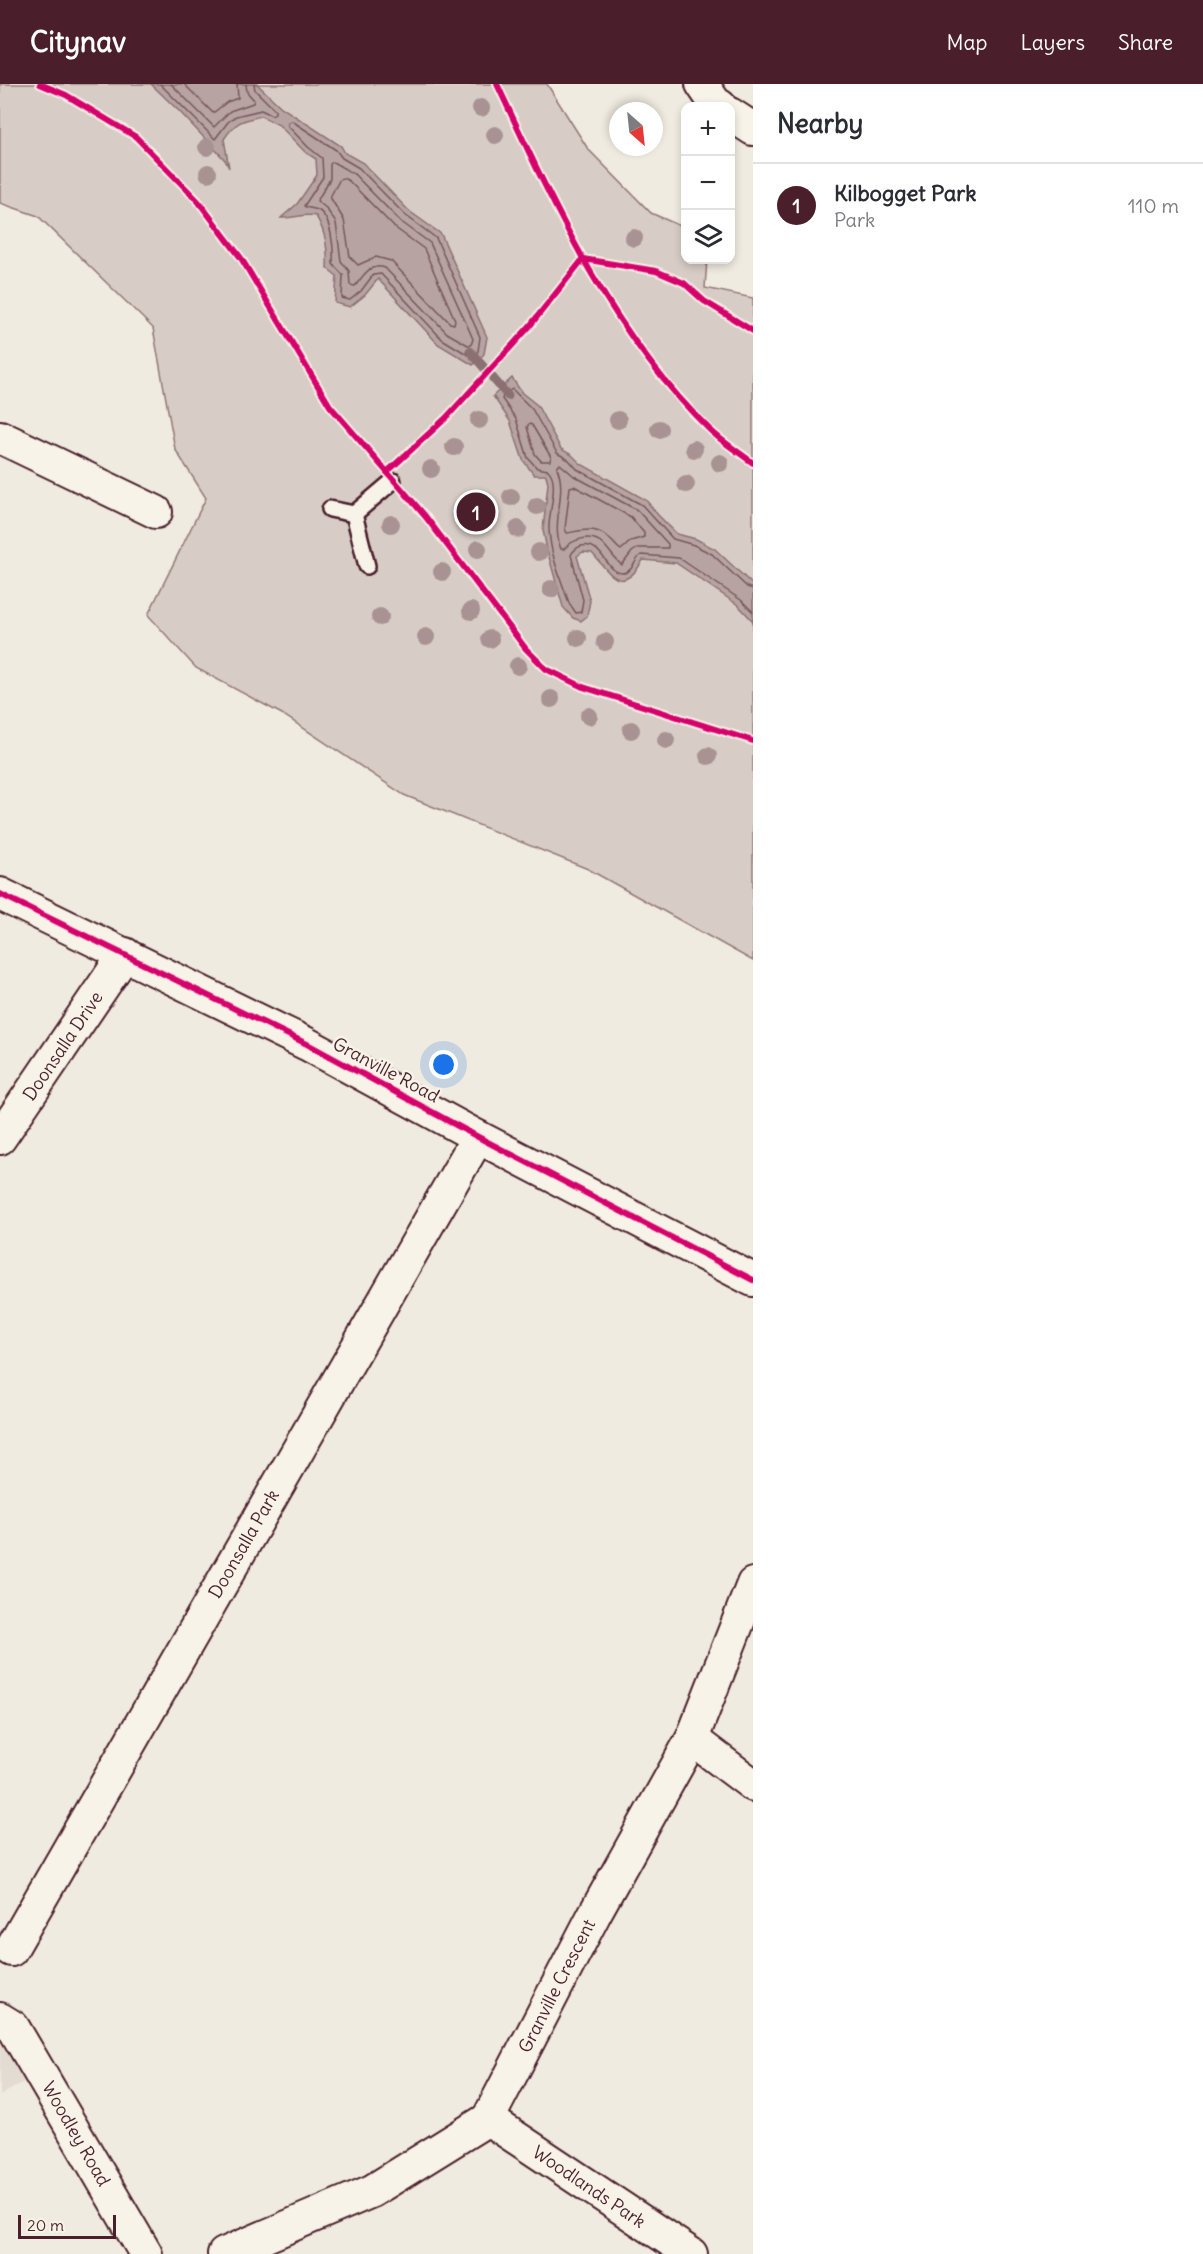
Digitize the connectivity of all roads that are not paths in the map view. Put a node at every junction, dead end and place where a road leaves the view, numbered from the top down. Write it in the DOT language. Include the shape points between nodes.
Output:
graph roads {
  1 [pos="702,84"];
  2 [pos="714,102"];
  3 [pos="735,117"];
  4 [pos="753,129"];
  5 [pos="0,437"];
  6 [pos="393,481"];
  7 [pos="330,509"];
  8 [pos="156,512"];
  9 [pos="354,514"];
  10 [pos="367,566"];
  11 [pos="0,894"];
  12 [pos="125,954"];
  13 [pos="478,1137"];
  14 [pos="0,1138"];
  15 [pos="753,1280"];
  16 [pos="753,1584"];
  17 [pos="692,1739"];
  18 [pos="753,1785"];
  19 [pos="11,1950"];
  20 [pos="0,2019"];
  21 [pos="488,2119"];
  22 [pos="146,2254"];
  23 [pos="224,2254"];
  24 [pos="691,2254"];
  1 -- 2 [label="street"];
  3 -- 4 [label="street"];
  5 -- 8 [label="street"];
  6 -- 9 [label="lane"];
  7 -- 9 [label="lane"];
  9 -- 10 [label="lane"];
  11 -- 12 [label="street, Granville Road"];
  12 -- 13 [label="street, Granville Road" via="307,1044"];
  12 -- 14 [label="street, Doonsalla Drive"];
  13 -- 15 [label="street, Granville Road"];
  13 -- 19 [label="street, Doonsalla Park"];
  16 -- 17 [label="street, Granville Crescent"];
  17 -- 18 [label="street"];
  17 -- 21 [label="street, Granville Crescent" via="595,1913"];
  20 -- 22 [label="street, Woodley Road" via="14,2027"];
  21 -- 23 [label="street" via="372,2191"];
  21 -- 24 [label="street, Woodlands Park"];
}
